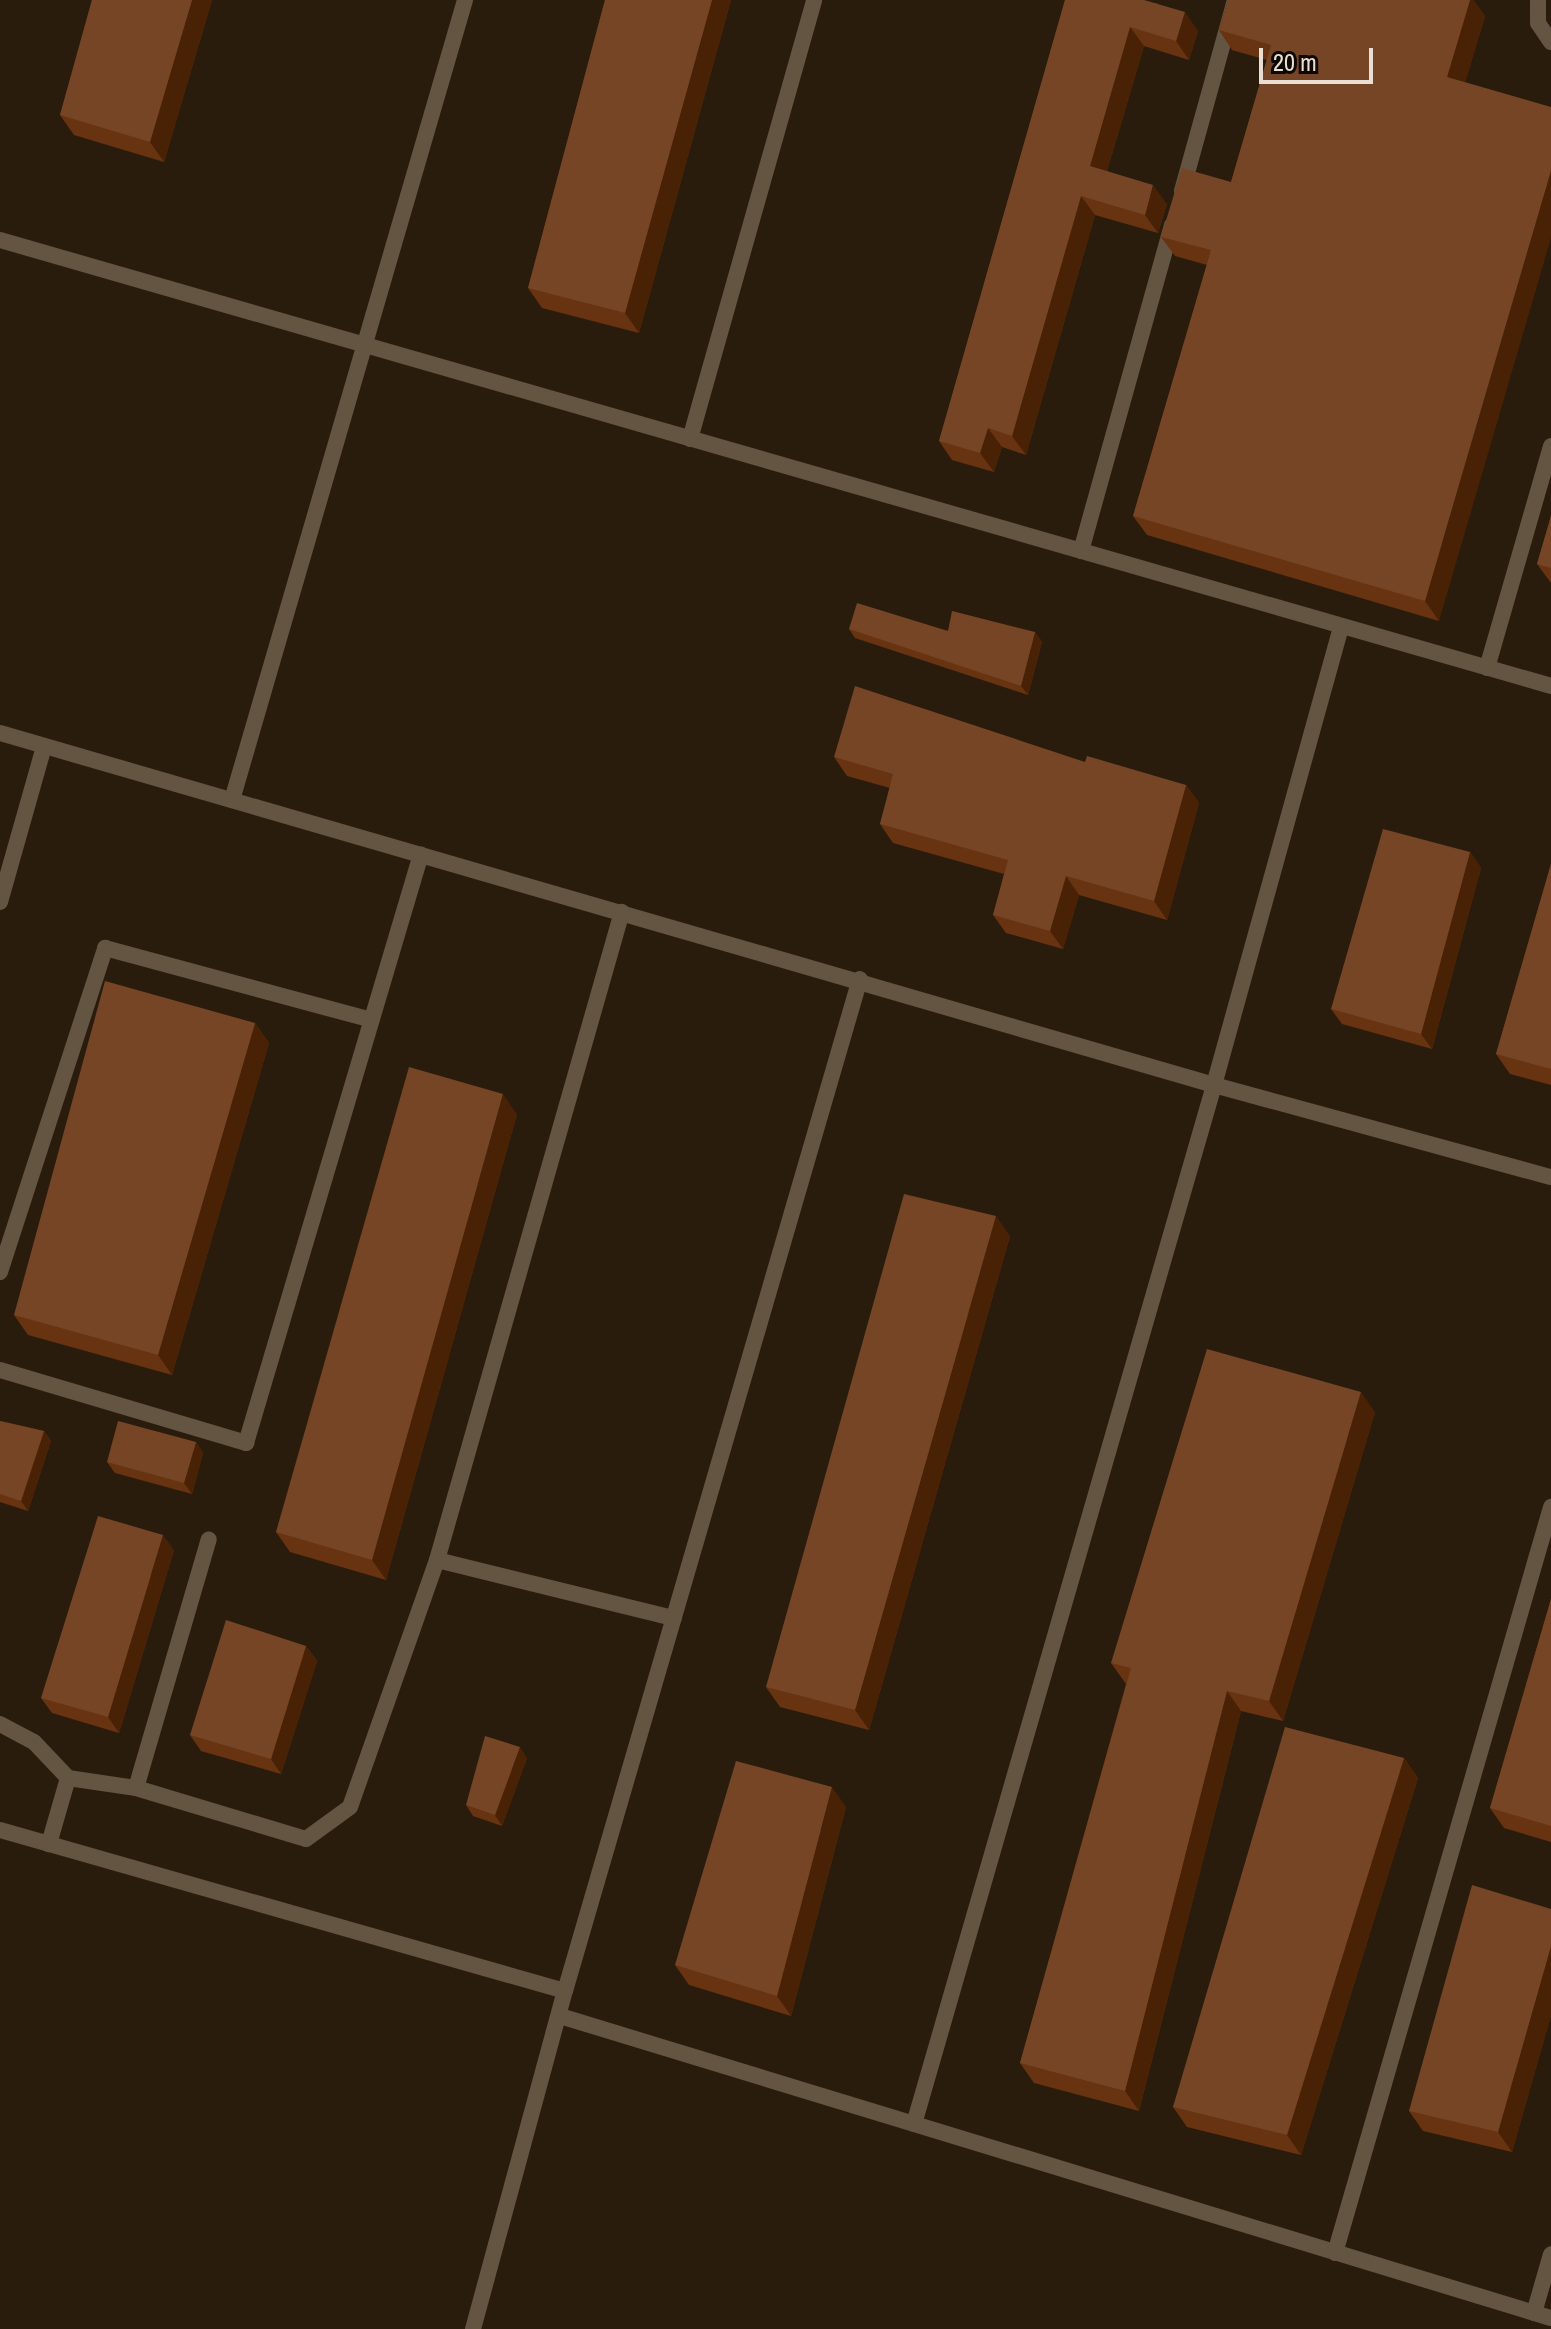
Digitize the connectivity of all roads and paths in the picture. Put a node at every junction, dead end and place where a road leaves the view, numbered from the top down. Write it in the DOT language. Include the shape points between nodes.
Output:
graph roads {
  1 [pos="465,0"];
  2 [pos="814,0"];
  3 [pos="1235,0"];
  4 [pos="1538,0"];
  5 [pos="1551,42"];
  6 [pos="0,240"];
  7 [pos="365,345"];
  8 [pos="690,439"];
  9 [pos="1551,446"];
  10 [pos="1081,551"];
  11 [pos="1341,626"];
  12 [pos="1487,668"];
  13 [pos="1551,686"];
  14 [pos="0,733"];
  15 [pos="44,746"];
  16 [pos="232,800"];
  17 [pos="421,854"];
  18 [pos="0,902"];
  19 [pos="622,912"];
  20 [pos="860,979"];
  21 [pos="371,1020"];
  22 [pos="1214,1085"];
  23 [pos="1551,1177"];
  24 [pos="0,1272"];
  25 [pos="0,1370"];
  26 [pos="1551,1507"];
  27 [pos="209,1539"];
  28 [pos="437,1560"];
  29 [pos="674,1618"];
  30 [pos="0,1724"];
  31 [pos="68,1778"];
  32 [pos="136,1788"];
  33 [pos="0,1830"];
  34 [pos="49,1844"];
  35 [pos="565,1991"];
  36 [pos="560,2016"];
  37 [pos="914,2124"];
  38 [pos="1335,2253"];
  39 [pos="1551,2254"];
  40 [pos="1534,2313"];
  41 [pos="1551,2318"];
  42 [pos="473,2329"];
  1 -- 7 [label="lane"];
  2 -- 8 [label="lane"];
  3 -- 10 [label="lane"];
  4 -- 5 [label="lane" via="1538,23"];
  6 -- 7 [label="lane"];
  7 -- 8 [label="lane"];
  7 -- 16 [label="lane"];
  8 -- 10 [label="lane"];
  9 -- 12 [label="lane"];
  10 -- 11 [label="lane"];
  11 -- 12 [label="lane"];
  11 -- 22 [label="lane"];
  12 -- 13 [label="lane"];
  14 -- 15 [label="lane"];
  15 -- 16 [label="lane"];
  15 -- 18 [label="lane"];
  16 -- 17 [label="lane"];
  17 -- 19 [label="lane"];
  17 -- 21 [label="lane"];
  19 -- 20 [label="lane"];
  19 -- 28 [label="lane"];
  20 -- 22 [label="lane"];
  20 -- 29 [label="lane"];
  21 -- 24 [label="lane" via="105,948"];
  21 -- 25 [label="lane" via="246,1443"];
  22 -- 23 [label="lane"];
  22 -- 37 [label="lane"];
  26 -- 38 [label="lane"];
  27 -- 32 [label="lane"];
  28 -- 29 [label="lane"];
  28 -- 32 [label="lane" via="350,1807 306,1839"];
  29 -- 35 [label="lane"];
  30 -- 31 [label="lane" via="34,1742"];
  31 -- 32 [label="lane"];
  31 -- 34 [label="lane"];
  33 -- 34 [label="lane"];
  34 -- 35 [label="lane"];
  35 -- 36 [label="lane"];
  36 -- 37 [label="lane"];
  36 -- 42 [label="lane"];
  37 -- 38 [label="lane"];
  38 -- 40 [label="lane"];
  39 -- 40 [label="lane"];
  40 -- 41 [label="lane"];
}
